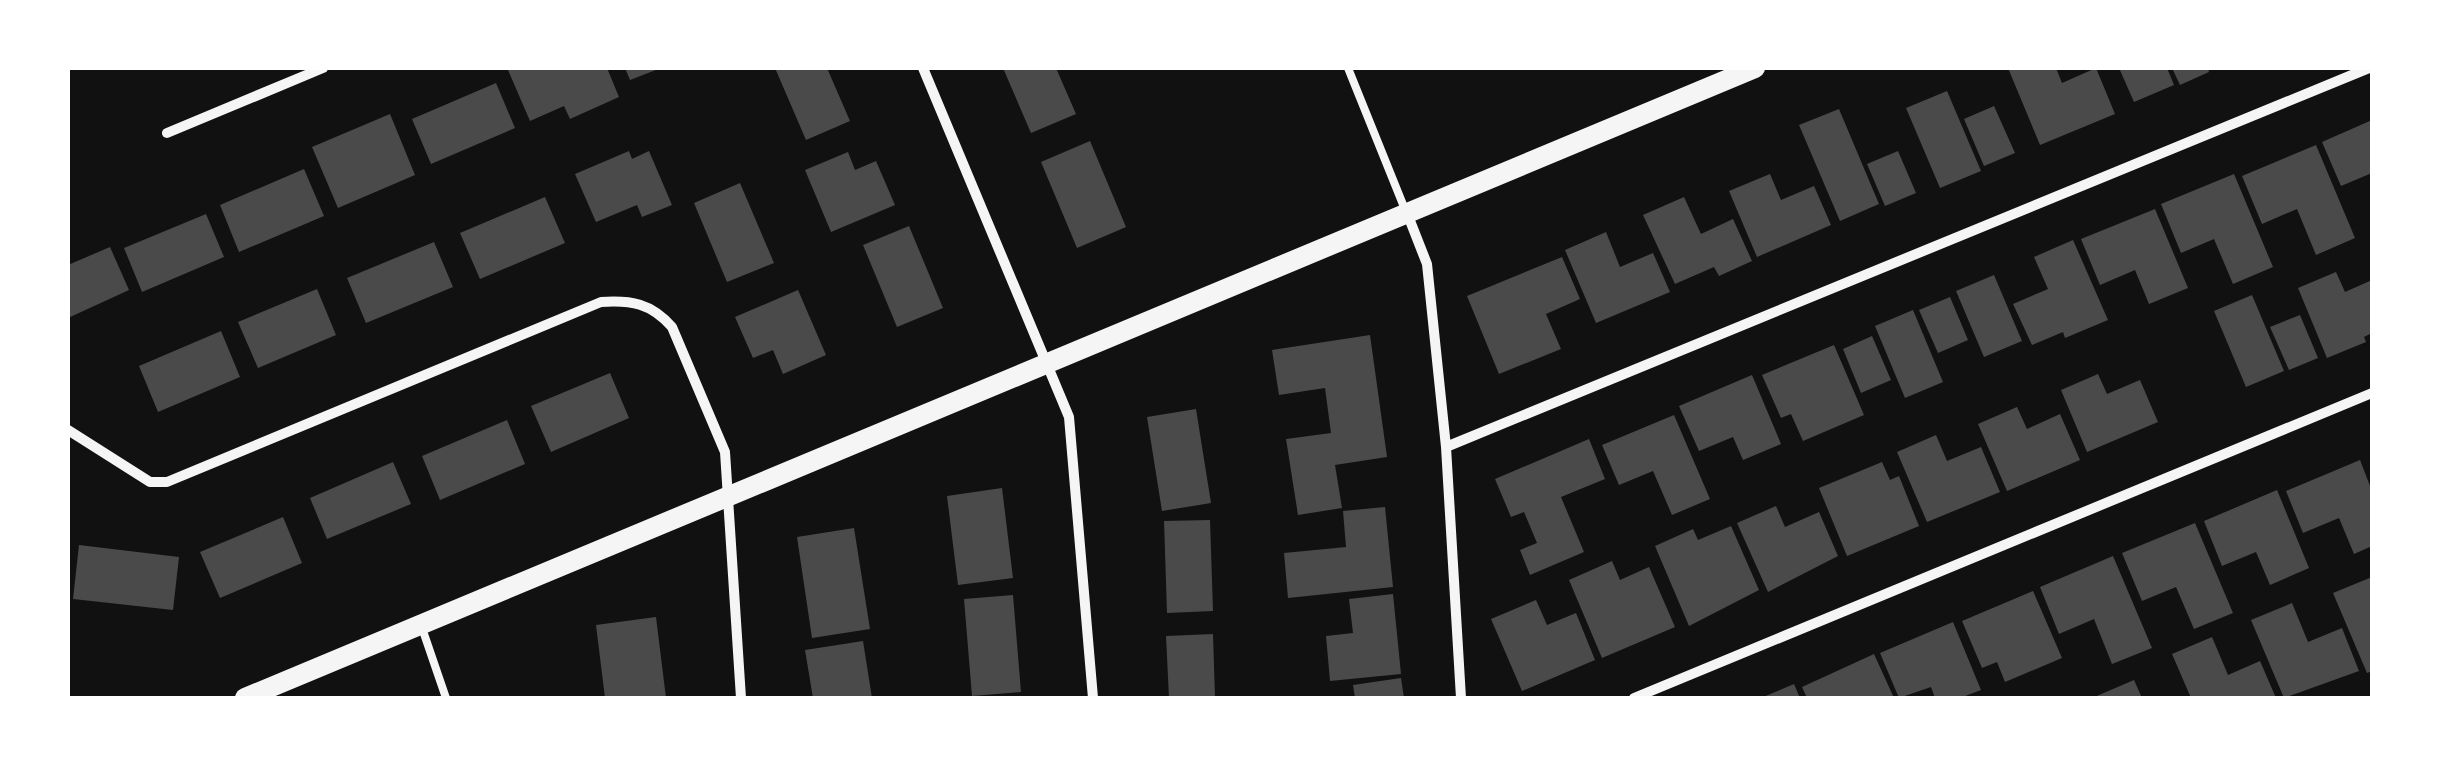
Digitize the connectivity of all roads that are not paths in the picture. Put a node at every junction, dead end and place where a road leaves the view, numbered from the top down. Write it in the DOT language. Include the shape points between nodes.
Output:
graph roads {
  1 [pos="323,68"];
  2 [pos="923,68"];
  3 [pos="1348,68"];
  4 [pos="1755,68"];
  5 [pos="2369,68"];
  6 [pos="166,133"];
  7 [pos="1406,212"];
  8 [pos="1046,362"];
  9 [pos="2372,393"];
  10 [pos="68,430"];
  11 [pos="1446,447"];
  12 [pos="728,496"];
  13 [pos="421,625"];
  14 [pos="245,698"];
  15 [pos="446,698"];
  16 [pos="741,698"];
  17 [pos="1093,698"];
  18 [pos="1461,698"];
  19 [pos="1634,698"];
  1 -- 6 [label="street"];
  2 -- 8 [label="street"];
  3 -- 7 [label="lane"];
  4 -- 7 [label="main road"];
  5 -- 11 [label="street"];
  7 -- 8 [label="main road"];
  7 -- 11 [label="street" via="1427,264"];
  8 -- 12 [label="main road"];
  8 -- 17 [label="street" via="1071,432"];
  9 -- 19 [label="street"];
  10 -- 12 [label="street" via="150,482 166,482 601,302 624,301 659,312 672,328 725,452"];
  11 -- 18 [label="street"];
  12 -- 13 [label="main road"];
  12 -- 16 [label="street"];
  13 -- 14 [label="main road"];
  13 -- 15 [label="lane"];
}
